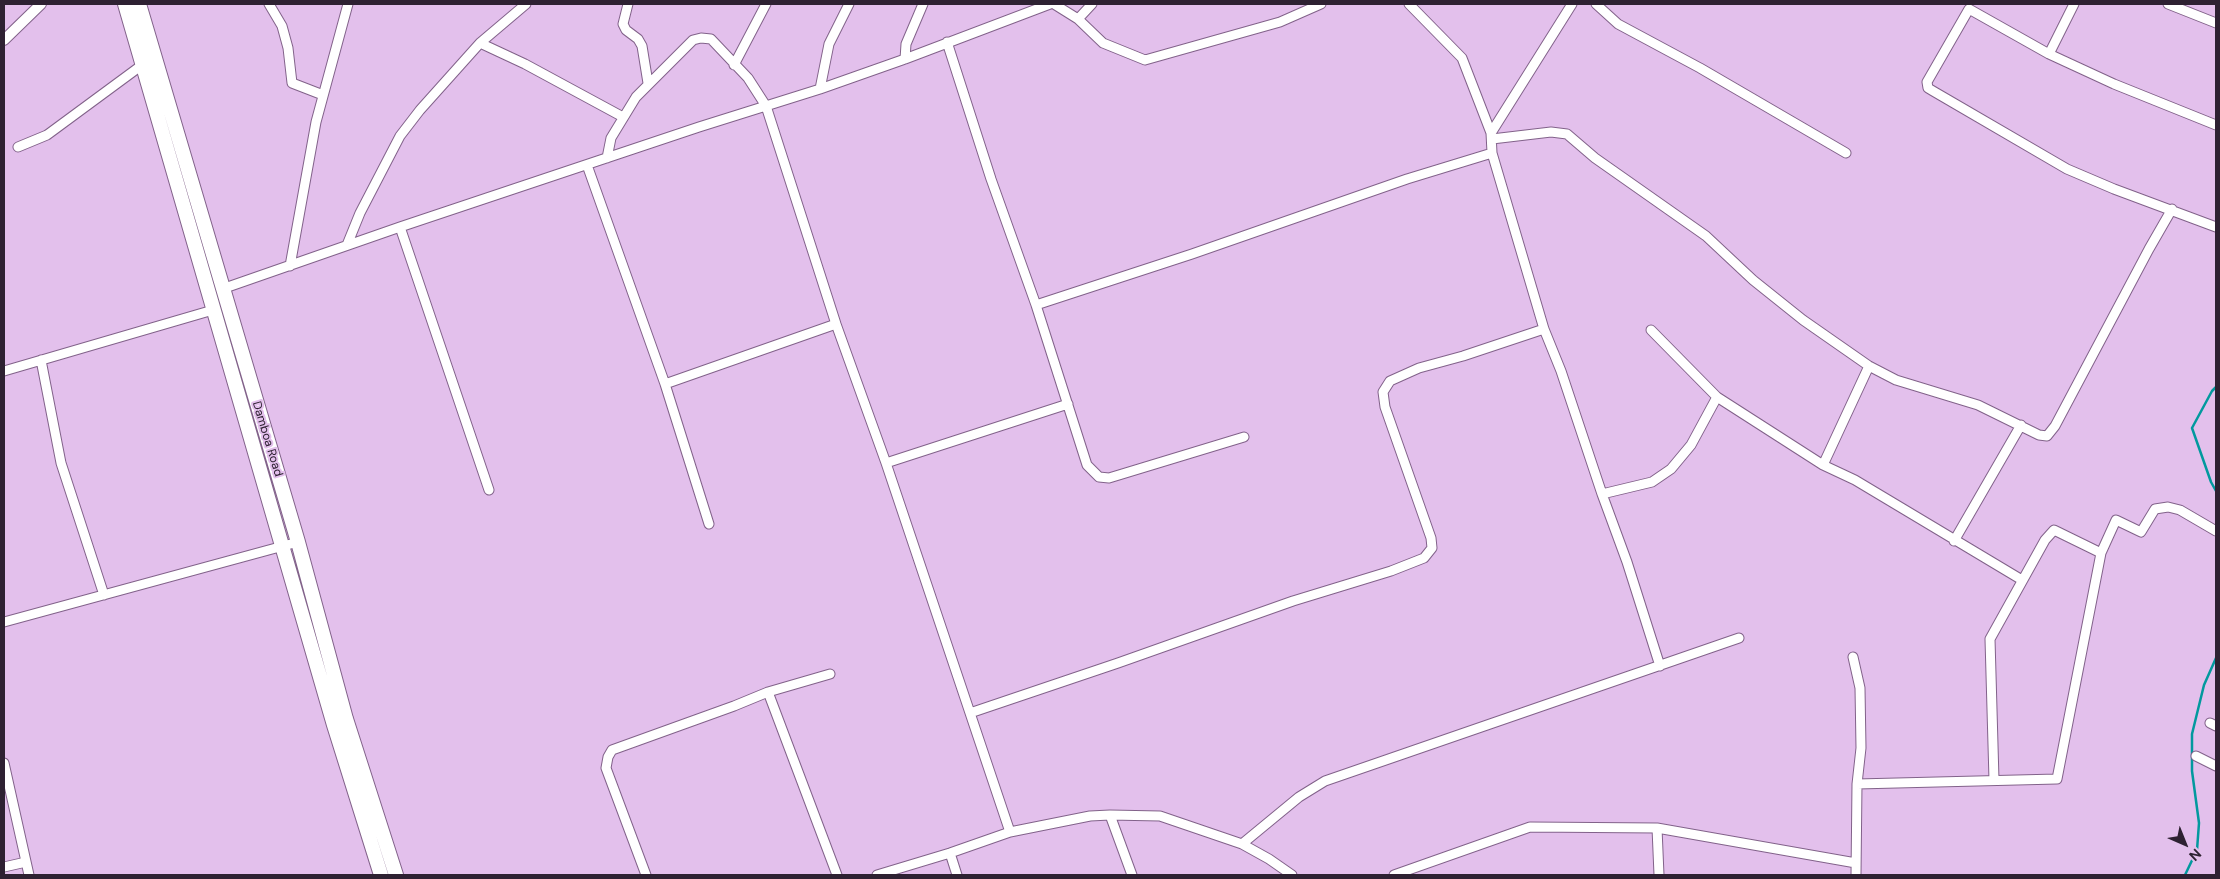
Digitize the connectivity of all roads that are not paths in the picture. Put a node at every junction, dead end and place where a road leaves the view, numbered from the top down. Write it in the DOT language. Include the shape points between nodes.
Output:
graph roads {
  1 [pos="41,4"];
  2 [pos="125,4"];
  3 [pos="138,4"];
  4 [pos="269,4"];
  5 [pos="348,4"];
  6 [pos="526,4"];
  7 [pos="628,4"];
  8 [pos="766,4"];
  9 [pos="849,4"];
  10 [pos="923,4"];
  11 [pos="1050,4"];
  12 [pos="1054,4"];
  13 [pos="1092,4"];
  14 [pos="1321,4"];
  15 [pos="1572,4"];
  16 [pos="1596,4"];
  17 [pos="2074,4"];
  18 [pos="2168,4"];
  19 [pos="1411,5"];
  20 [pos="1078,19"];
  21 [pos="2216,23"];
  22 [pos="4,40"];
  23 [pos="947,42"];
  24 [pos="480,44"];
  25 [pos="2049,54"];
  26 [pos="905,59"];
  27 [pos="142,65"];
  28 [pos="734,65"];
  29 [pos="648,83"];
  30 [pos="820,89"];
  31 [pos="323,95"];
  32 [pos="766,106"];
  33 [pos="623,117"];
  34 [pos="2216,125"];
  35 [pos="1492,136"];
  36 [pos="18,147"];
  37 [pos="1492,153"];
  38 [pos="1846,153"];
  39 [pos="607,158"];
  40 [pos="587,165"];
  41 [pos="2172,210"];
  42 [pos="400,226"];
  43 [pos="2216,226"];
  44 [pos="347,245"];
  45 [pos="290,266"];
  46 [pos="222,289"];
  47 [pos="1036,306"];
  48 [pos="213,310"];
  49 [pos="836,324"];
  50 [pos="1544,329"];
  51 [pos="1651,330"];
  52 [pos="41,360"];
  53 [pos="1869,366"];
  54 [pos="4,371"];
  55 [pos="665,384"];
  56 [pos="1717,397"];
  57 [pos="1068,404"];
  58 [pos="2021,425"];
  59 [pos="1244,437"];
  60 [pos="886,463"];
  61 [pos="1823,465"];
  62 [pos="489,490"];
  63 [pos="1602,494"];
  64 [pos="709,524"];
  65 [pos="2216,531"];
  66 [pos="1954,541"];
  67 [pos="298,542"];
  68 [pos="283,547"];
  69 [pos="2101,553"];
  70 [pos="2022,580"];
  71 [pos="104,595"];
  72 [pos="4,622"];
  73 [pos="1739,638"];
  74 [pos="1853,657"];
  75 [pos="1660,666"];
  76 [pos="830,674"];
  77 [pos="768,692"];
  78 [pos="970,713"];
  79 [pos="2196,756"];
  80 [pos="4,763"];
  81 [pos="2216,766"];
  82 [pos="1994,780"];
  83 [pos="1857,784"];
  84 [pos="1110,815"];
  85 [pos="1657,828"];
  86 [pos="1010,832"];
  87 [pos="1242,844"];
  88 [pos="950,854"];
  89 [pos="26,862"];
  90 [pos="1856,863"];
  91 [pos="4,867"];
  92 [pos="29,875"];
  93 [pos="381,875"];
  94 [pos="396,875"];
  95 [pos="646,875"];
  96 [pos="838,875"];
  97 [pos="877,875"];
  98 [pos="957,875"];
  99 [pos="1132,875"];
  100 [pos="1292,875"];
  101 [pos="1394,875"];
  102 [pos="1659,875"];
  103 [pos="1856,875"];
  1 -- 22 [label="street"];
  2 -- 27 [label="main road, Damboa Road"];
  3 -- 46 [label="main road, Damboa Road"];
  4 -- 31 [label="street" via="282,26 292,83"];
  5 -- 31 [label="street"];
  6 -- 24 [label="street"];
  7 -- 29 [label="street" via="624,24 642,46"];
  8 -- 28 [label="street"];
  9 -- 30 [label="street" via="829,44"];
  10 -- 26 [label="street" via="906,44"];
  11 -- 23 [label="street"];
  12 -- 20 [label="street"];
  13 -- 20 [label="street"];
  14 -- 20 [label="street" via="1280,22 1145,60 1103,43"];
  15 -- 35 [label="street"];
  16 -- 38 [label="street" via="1618,24"];
  17 -- 25 [label="street"];
  18 -- 21 [label="street"];
  19 -- 35 [label="street" via="1462,58"];
  23 -- 26 [label="street"];
  23 -- 47 [label="street"];
  24 -- 33 [label="street" via="526,64"];
  24 -- 44 [label="street" via="400,136"];
  25 -- 34 [label="street"];
  25 -- 41 [label="street" via="1969,10 1928,82 1928,88 2067,169"];
  26 -- 30 [label="street"];
  27 -- 36 [label="street" via="47,135"];
  27 -- 48 [label="main road, Damboa Road"];
  28 -- 29 [label="street" via="711,39 701,38 692,40"];
  28 -- 32 [label="street" via="748,78"];
  29 -- 33 [label="street"];
  30 -- 32 [label="street"];
  31 -- 45 [label="street"];
  32 -- 39 [label="street"];
  32 -- 49 [label="street"];
  33 -- 39 [label="street" via="611,138"];
  35 -- 37 [label="street"];
  35 -- 53 [label="street" via="1567,134 1595,158 1706,236 1803,320"];
  37 -- 47 [label="street"];
  37 -- 50 [label="street"];
  39 -- 40 [label="street"];
  40 -- 42 [label="street"];
  40 -- 55 [label="street"];
  41 -- 43 [label="street"];
  41 -- 58 [label="street" via="2055,426 2047,436"];
  42 -- 44 [label="street"];
  42 -- 62 [label="street"];
  44 -- 45 [label="street"];
  45 -- 46 [label="street"];
  46 -- 67 [label="main road, Damboa Road"];
  47 -- 57 [label="street"];
  48 -- 52 [label="street"];
  48 -- 68 [label="main road, Damboa Road"];
  49 -- 55 [label="street"];
  49 -- 60 [label="street"];
  50 -- 63 [label="street"];
  50 -- 78 [label="street" via="1419,368 1390,381 1383,392 1388,416 1431,538 1432,548 1424,558 1293,600"];
  51 -- 56 [label="street"];
  52 -- 54 [label="street"];
  52 -- 71 [label="street" via="61,463"];
  53 -- 58 [label="street" via="1896,380 1978,404"];
  53 -- 61 [label="street"];
  55 -- 64 [label="street"];
  56 -- 61 [label="street"];
  56 -- 63 [label="street" via="1691,445 1671,469 1652,482"];
  57 -- 59 [label="street" via="1088,465 1099,477 1109,478"];
  57 -- 60 [label="street"];
  58 -- 66 [label="street"];
  60 -- 78 [label="street"];
  61 -- 66 [label="street" via="1855,480"];
  63 -- 75 [label="street"];
  65 -- 69 [label="street" via="2180,510 2168,507 2155,509 2141,532 2116,520"];
  66 -- 70 [label="street"];
  67 -- 68 [label="street"];
  67 -- 94 [label="main road, Damboa Road" via="346,718"];
  68 -- 71 [label="street"];
  68 -- 93 [label="main road, Damboa Road"];
  69 -- 70 [label="street" via="2054,530"];
  69 -- 82 [label="street" via="2057,779"];
  70 -- 82 [label="street" via="1990,639"];
  71 -- 72 [label="street"];
  73 -- 75 [label="street"];
  74 -- 83 [label="street" via="1860,688 1861,748"];
  75 -- 87 [label="street" via="1325,781 1298,797"];
  76 -- 77 [label="street"];
  77 -- 95 [label="street" via="612,750 606,768"];
  77 -- 96 [label="street"];
  78 -- 86 [label="street"];
  79 -- 81 [label="street"];
  80 -- 89 [label="street"];
  82 -- 83 [label="street"];
  83 -- 90 [label="street"];
  84 -- 86 [label="street"];
  84 -- 87 [label="street" via="1160,816"];
  84 -- 99 [label="street"];
  85 -- 90 [label="street"];
  85 -- 101 [label="street" via="1530,827"];
  85 -- 102 [label="street"];
  86 -- 88 [label="street"];
  87 -- 100 [label="street"];
  88 -- 97 [label="street"];
  88 -- 98 [label="street"];
  89 -- 91 [label="street"];
  89 -- 92 [label="street"];
  90 -- 103 [label="street"];
}
